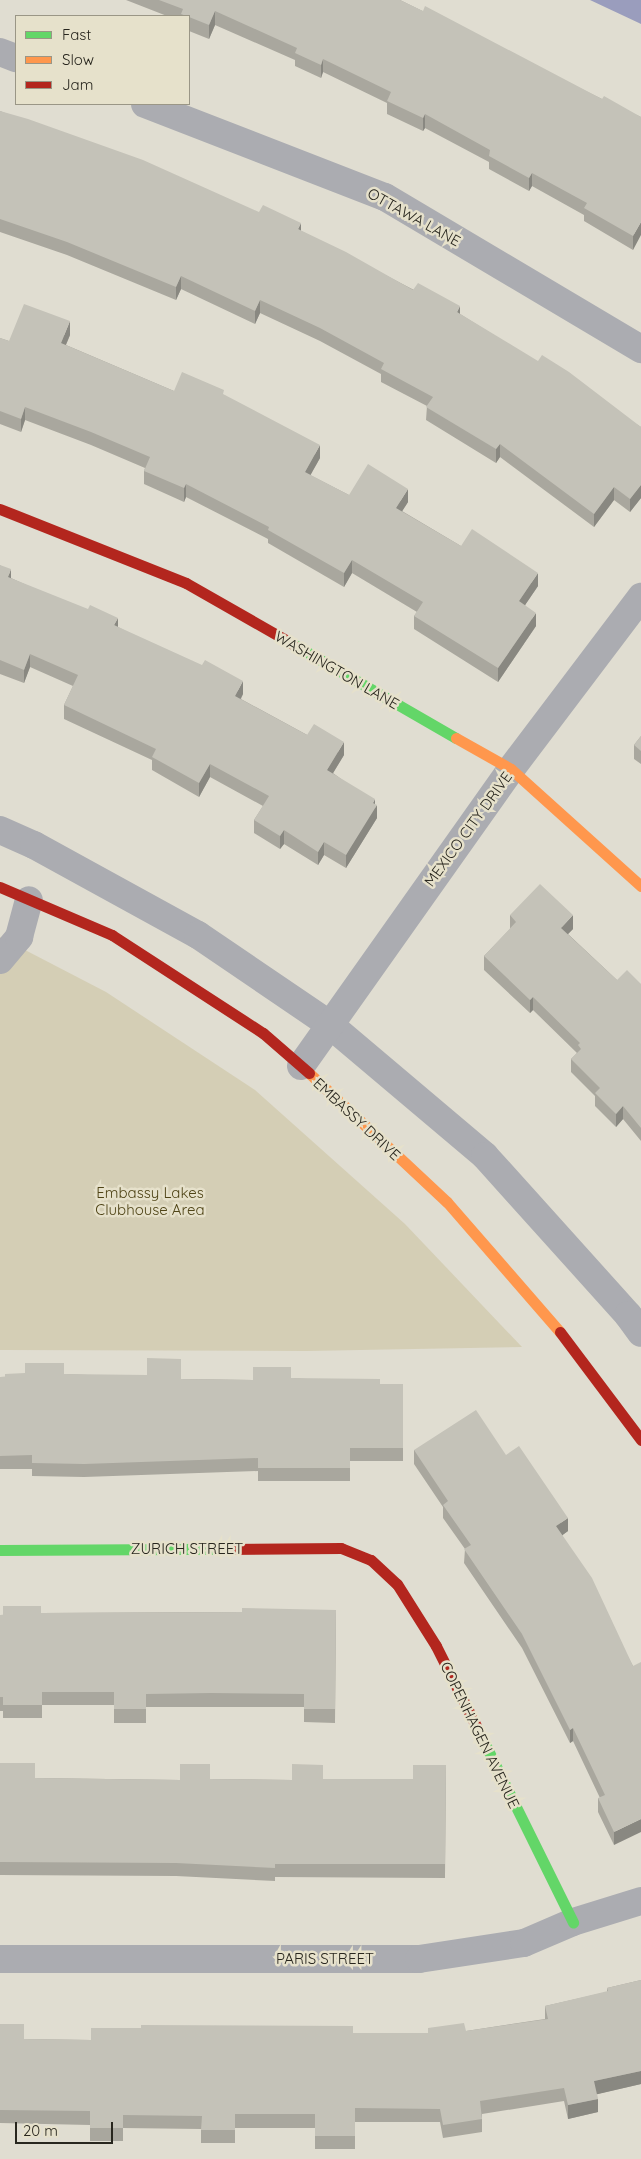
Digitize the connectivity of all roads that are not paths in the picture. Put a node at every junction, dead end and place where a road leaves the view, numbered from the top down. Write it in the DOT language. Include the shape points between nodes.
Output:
graph roads {
  1 [pos="0,52"];
  2 [pos="15,58"];
  3 [pos="148,105"];
  4 [pos="641,349"];
  5 [pos="0,509"];
  6 [pos="641,597"];
  7 [pos="511,770"];
  8 [pos="0,830"];
  9 [pos="641,886"];
  10 [pos="0,887"];
  11 [pos="29,900"];
  12 [pos="0,960"];
  13 [pos="329,1024"];
  14 [pos="301,1066"];
  15 [pos="641,1333"];
  16 [pos="641,1440"];
  17 [pos="0,1550"];
  18 [pos="372,1560"];
  19 [pos="641,1901"];
  20 [pos="573,1922"];
  21 [pos="0,1959"];
  1 -- 2 [label="street"];
  3 -- 4 [label="street, OTTAWA LANE" via="385,197"];
  5 -- 7 [label="street, WASHINGTON LANE" via="186,583"];
  6 -- 7 [label="street, MEXICO CITY DRIVE"];
  7 -- 9 [label="street, WASHINGTON LANE"];
  7 -- 13 [label="street, MEXICO CITY DRIVE"];
  8 -- 13 [label="street" via="34,845 198,935"];
  10 -- 11 [label="street, EMBASSY DRIVE"];
  11 -- 12 [label="street" via="19,937"];
  11 -- 14 [label="street, EMBASSY DRIVE" via="112,935 263,1034"];
  13 -- 14 [label="street, MEXICO CITY DRIVE"];
  13 -- 15 [label="street" via="485,1156"];
  14 -- 16 [label="street, EMBASSY DRIVE" via="447,1202 560,1332"];
  17 -- 18 [label="street, ZURICH STREET" via="341,1548"];
  18 -- 20 [label="street, COPENHAGEN AVENUE" via="397,1584 436,1646"];
  19 -- 20 [label="street, PARIS STREET"];
  20 -- 21 [label="street, PARIS STREET" via="524,1943 419,1959"];
}
